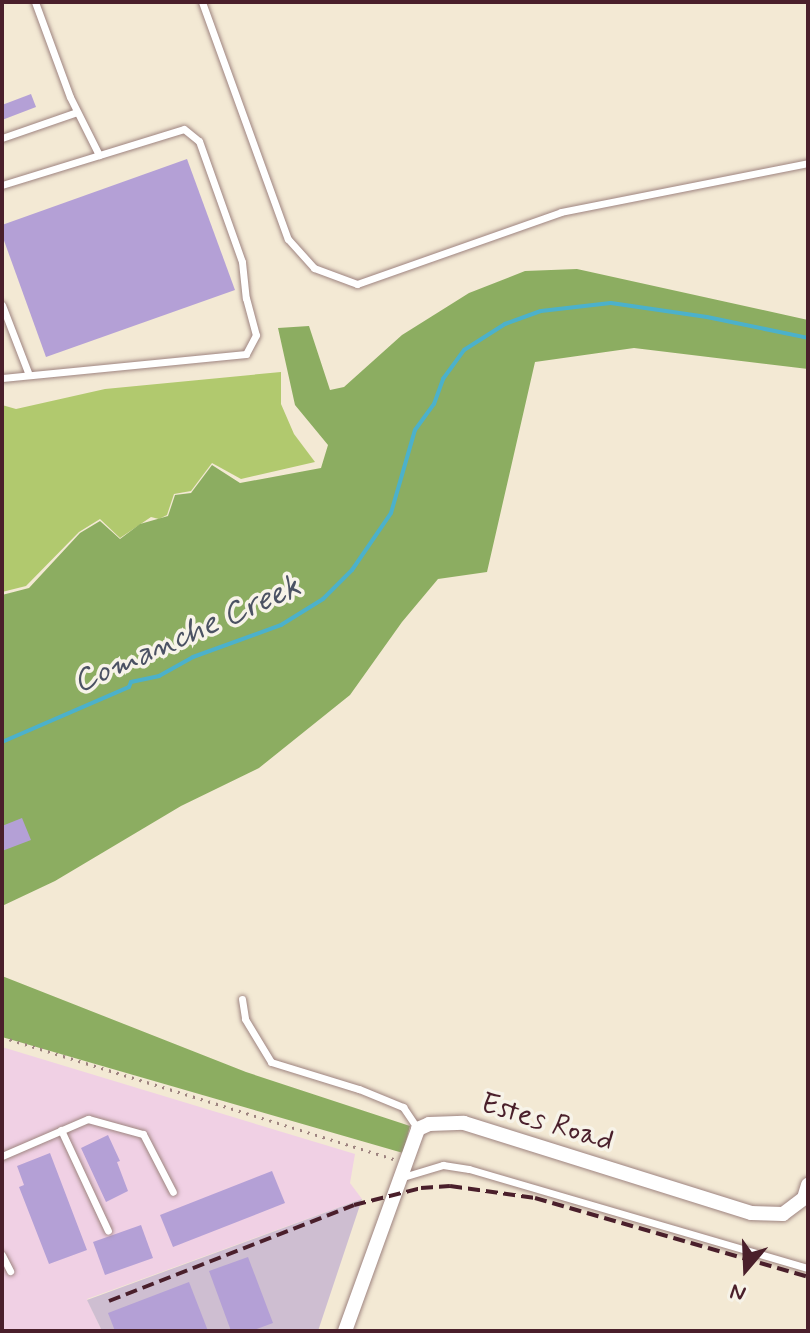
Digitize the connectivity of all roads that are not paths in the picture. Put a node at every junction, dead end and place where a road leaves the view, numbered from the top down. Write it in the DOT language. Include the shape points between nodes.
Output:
graph roads {
  1 [pos="35,2"];
  2 [pos="202,2"];
  3 [pos="77,112"];
  4 [pos="2,138"];
  5 [pos="99,155"];
  6 [pos="808,163"];
  7 [pos="2,185"];
  8 [pos="2,305"];
  9 [pos="29,375"];
  10 [pos="2,378"];
  11 [pos="242,999"];
  12 [pos="418,1129"];
  13 [pos="61,1130"];
  14 [pos="2,1156"];
  15 [pos="399,1178"];
  16 [pos="808,1185"];
  17 [pos="173,1192"];
  18 [pos="108,1231"];
  19 [pos="2,1255"];
  20 [pos="808,1268"];
  21 [pos="10,1271"];
  22 [pos="345,1331"];
  1 -- 3 [label="lane"];
  2 -- 6 [label="lane" via="288,239 314,268 357,284 561,212"];
  3 -- 4 [label="lane"];
  3 -- 5 [label="lane"];
  5 -- 7 [label="lane"];
  5 -- 9 [label="lane" via="184,129 199,141 242,262 256,335 246,354"];
  8 -- 9 [label="lane"];
  9 -- 10 [label="lane"];
  11 -- 12 [label="lane" via="245,1019 271,1062 403,1107"];
  12 -- 15 [label="street"];
  12 -- 16 [label="street, Estes Road" via="464,1123 751,1213 783,1214 804,1198"];
  13 -- 14 [label="lane"];
  13 -- 17 [label="lane" via="88,1119 143,1134"];
  13 -- 18 [label="lane"];
  15 -- 20 [label="lane" via="443,1165 469,1169"];
  15 -- 22 [label="street"];
  19 -- 21 [label="lane"];
}
